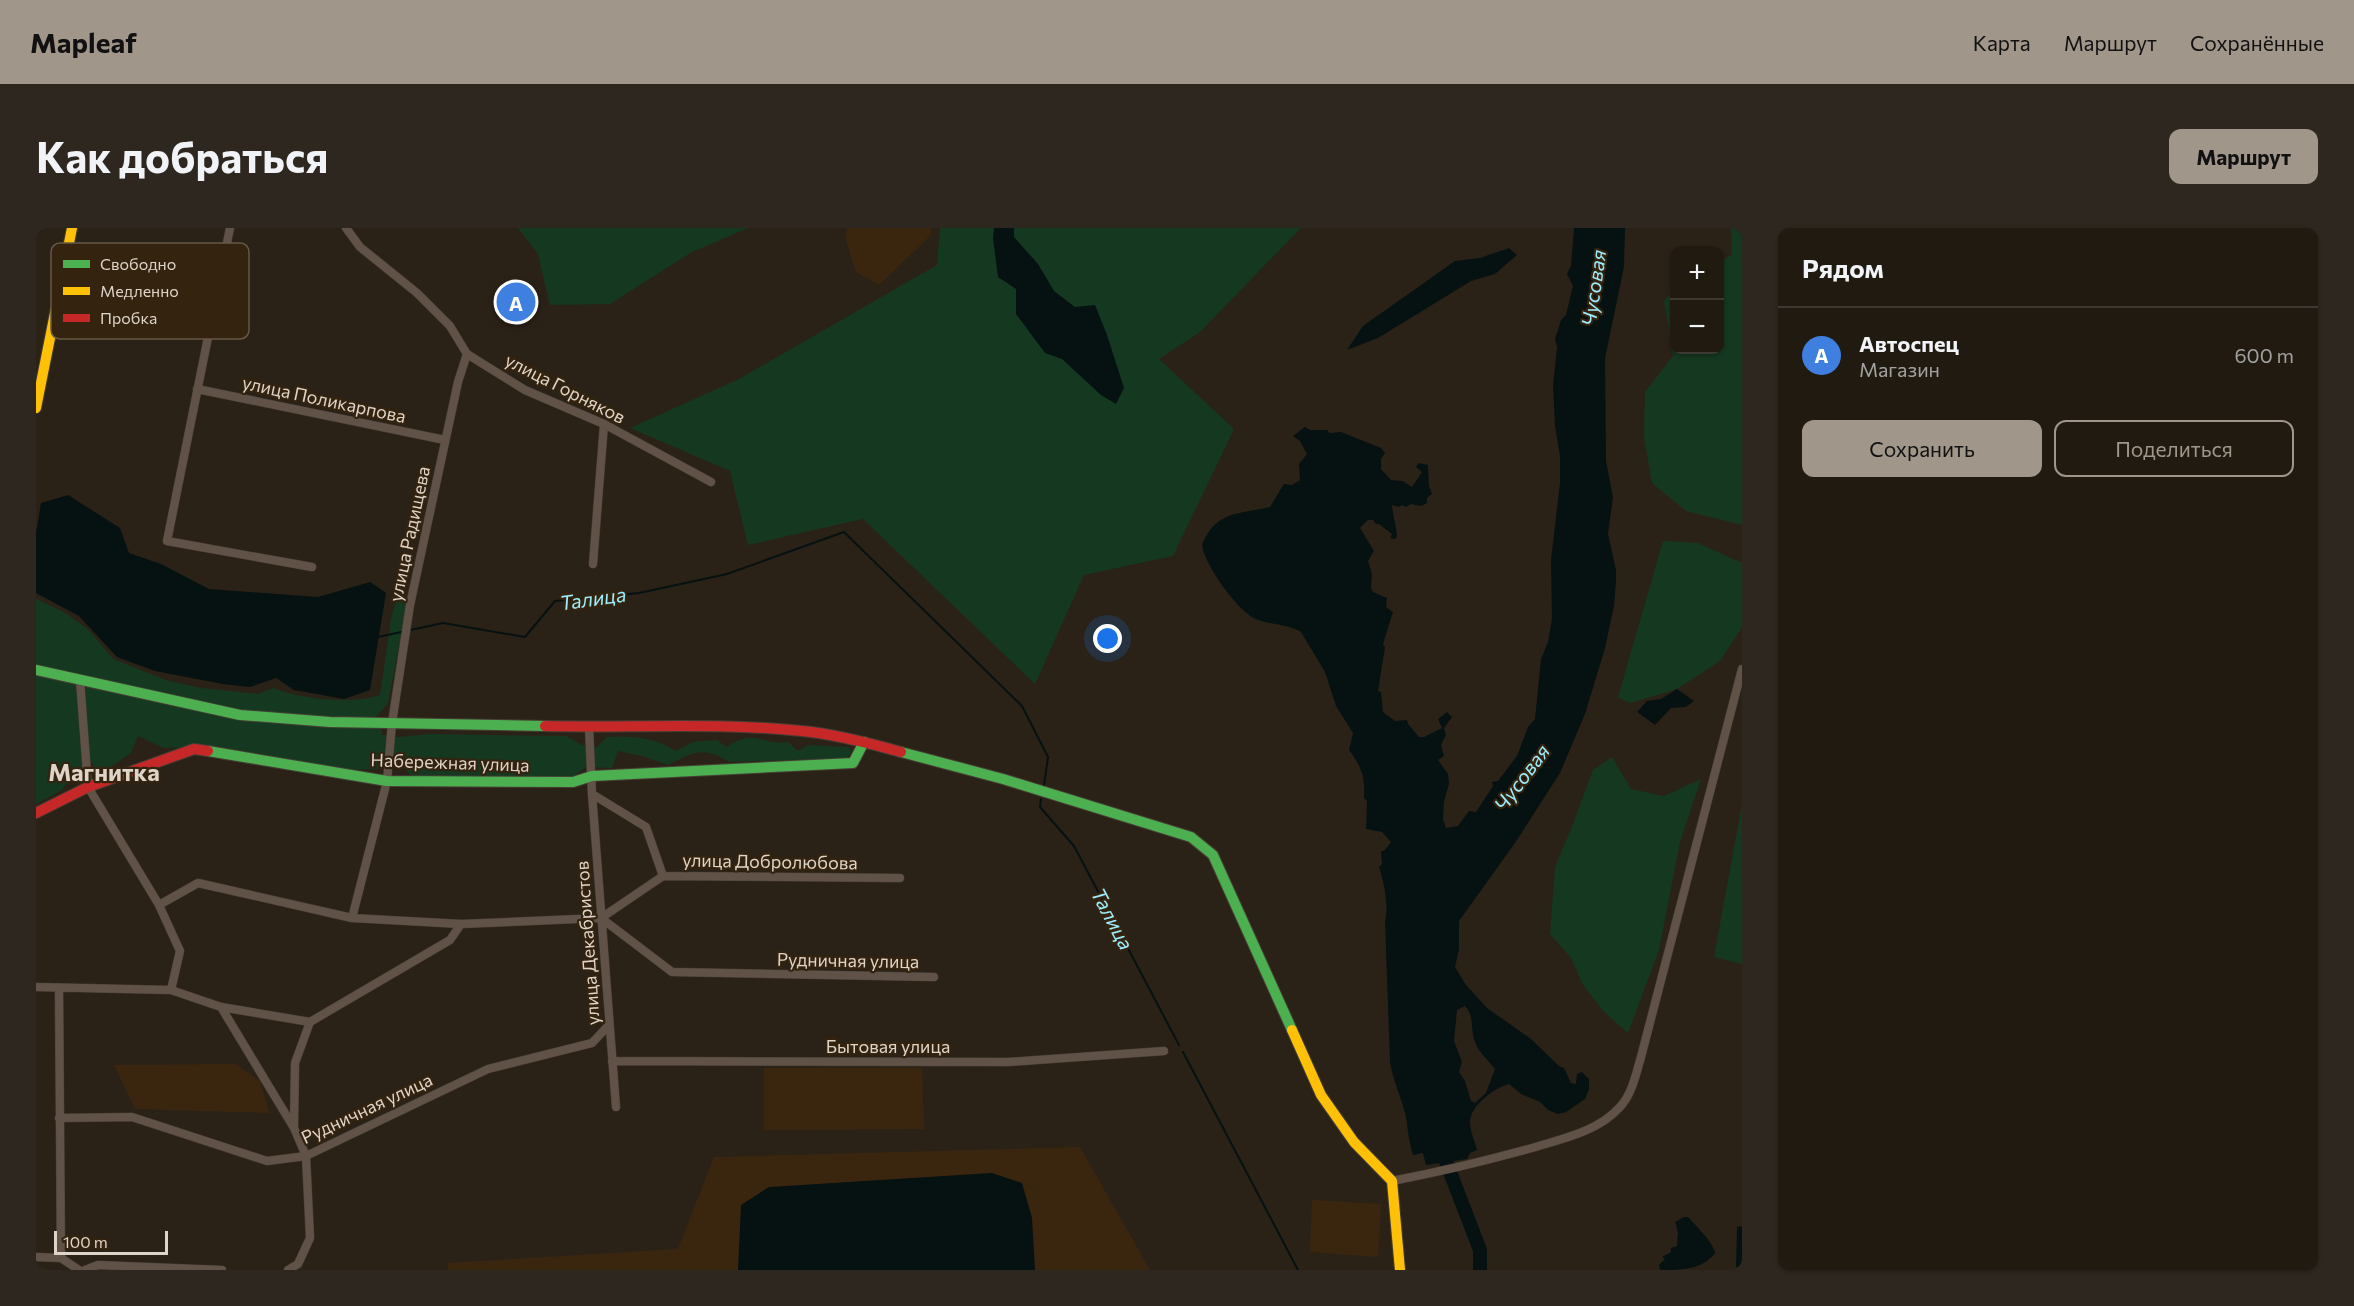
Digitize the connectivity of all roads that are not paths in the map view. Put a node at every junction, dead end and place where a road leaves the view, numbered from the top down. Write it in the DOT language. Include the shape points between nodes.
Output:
graph roads {
  1 [pos="72,228"];
  2 [pos="230,228"];
  3 [pos="346,228"];
  4 [pos="69,243"];
  5 [pos="227,243"];
  6 [pos="51,333"];
  7 [pos="207,339"];
  8 [pos="467,354"];
  9 [pos="196,389"];
  10 [pos="36,408"];
  11 [pos="604,424"];
  12 [pos="445,440"];
  13 [pos="711,482"];
  14 [pos="593,564"];
  15 [pos="312,567"];
  16 [pos="1742,669"];
  17 [pos="36,670"];
  18 [pos="80,680"];
  19 [pos="392,723"];
  20 [pos="589,727"];
  21 [pos="864,742"];
  22 [pos="592,776"];
  23 [pos="387,781"];
  24 [pos="88,787"];
  25 [pos="592,795"];
  26 [pos="36,813"];
  27 [pos="663,876"];
  28 [pos="900,878"];
  29 [pos="159,905"];
  30 [pos="352,918"];
  31 [pos="601,918"];
  32 [pos="461,924"];
  33 [pos="934,977"];
  34 [pos="36,987"];
  35 [pos="59,988"];
  36 [pos="171,990"];
  37 [pos="221,1007"];
  38 [pos="310,1022"];
  39 [pos="609,1026"];
  40 [pos="1164,1051"];
  41 [pos="612,1062"];
  42 [pos="615,1107"];
  43 [pos="59,1118"];
  44 [pos="294,1128"];
  45 [pos="306,1156"];
  46 [pos="1392,1182"];
  47 [pos="36,1257"];
  48 [pos="61,1258"];
  49 [pos="79,1270"];
  50 [pos="86,1270"];
  51 [pos="222,1270"];
  52 [pos="288,1270"];
  53 [pos="1400,1270"];
  1 -- 4 [label="street"];
  2 -- 5 [label="street"];
  3 -- 8 [label="street, улица Горняков" via="360,248 417,293 450,326"];
  6 -- 10 [label="street"];
  7 -- 9 [label="street"];
  8 -- 11 [label="street, улица Горняков" via="525,390"];
  8 -- 12 [label="street, улица Радищева"];
  9 -- 12 [label="street, улица Поликарпова"];
  9 -- 15 [label="street" via="167,541"];
  11 -- 13 [label="street, улица Горняков"];
  11 -- 14 [label="street"];
  12 -- 19 [label="street, улица Радищева" via="410,605"];
  16 -- 46 [label="street" via="1627,1098 1598,1125 1571,1136 1483,1162"];
  17 -- 18 [label="street"];
  18 -- 19 [label="street" via="240,715"];
  18 -- 24 [label="street"];
  19 -- 20 [label="street"];
  19 -- 23 [label="street, улица Радищева"];
  20 -- 21 [label="street" via="725,726 804,731"];
  20 -- 22 [label="street, улица Декабристов"];
  21 -- 22 [label="street, Набережная улица" via="853,763"];
  21 -- 46 [label="street" via="1003,779 1191,837 1213,855 1321,1095 1354,1142"];
  22 -- 23 [label="street, Набережная улица" via="573,782"];
  22 -- 25 [label="street, улица Декабристов"];
  23 -- 24 [label="street, Набережная улица" via="194,749"];
  23 -- 30 [label="street, улица Радищева"];
  24 -- 26 [label="street, Набережная улица"];
  24 -- 29 [label="street"];
  25 -- 27 [label="street" via="646,827"];
  25 -- 31 [label="street, улица Декабристов"];
  27 -- 28 [label="street, улица Добролюбова"];
  27 -- 31 [label="street, улица Добролюбова"];
  29 -- 30 [label="street" via="198,883"];
  29 -- 36 [label="street" via="180,951"];
  30 -- 32 [label="street"];
  31 -- 32 [label="street"];
  31 -- 33 [label="street, Рудничная улица" via="672,972"];
  31 -- 39 [label="street, улица Декабристов"];
  32 -- 38 [label="street" via="450,940"];
  34 -- 35 [label="street"];
  35 -- 36 [label="street"];
  35 -- 43 [label="street"];
  36 -- 37 [label="street"];
  37 -- 38 [label="street"];
  37 -- 44 [label="street"];
  38 -- 44 [label="street" via="295,1063"];
  39 -- 41 [label="street, улица Декабристов"];
  39 -- 45 [label="street, Рудничная улица" via="592,1043 488,1069"];
  40 -- 41 [label="street, Бытовая улица" via="1008,1062"];
  41 -- 42 [label="street, улица Декабристов"];
  43 -- 45 [label="street, Рудничная улица" via="132,1118 267,1161"];
  43 -- 48 [label="street"];
  44 -- 45 [label="street"];
  45 -- 52 [label="street" via="310,1238 298,1264"];
  46 -- 53 [label="street"];
  47 -- 48 [label="street"];
  48 -- 49 [label="street"];
  50 -- 51 [label="street" via="98,1265"];
}
